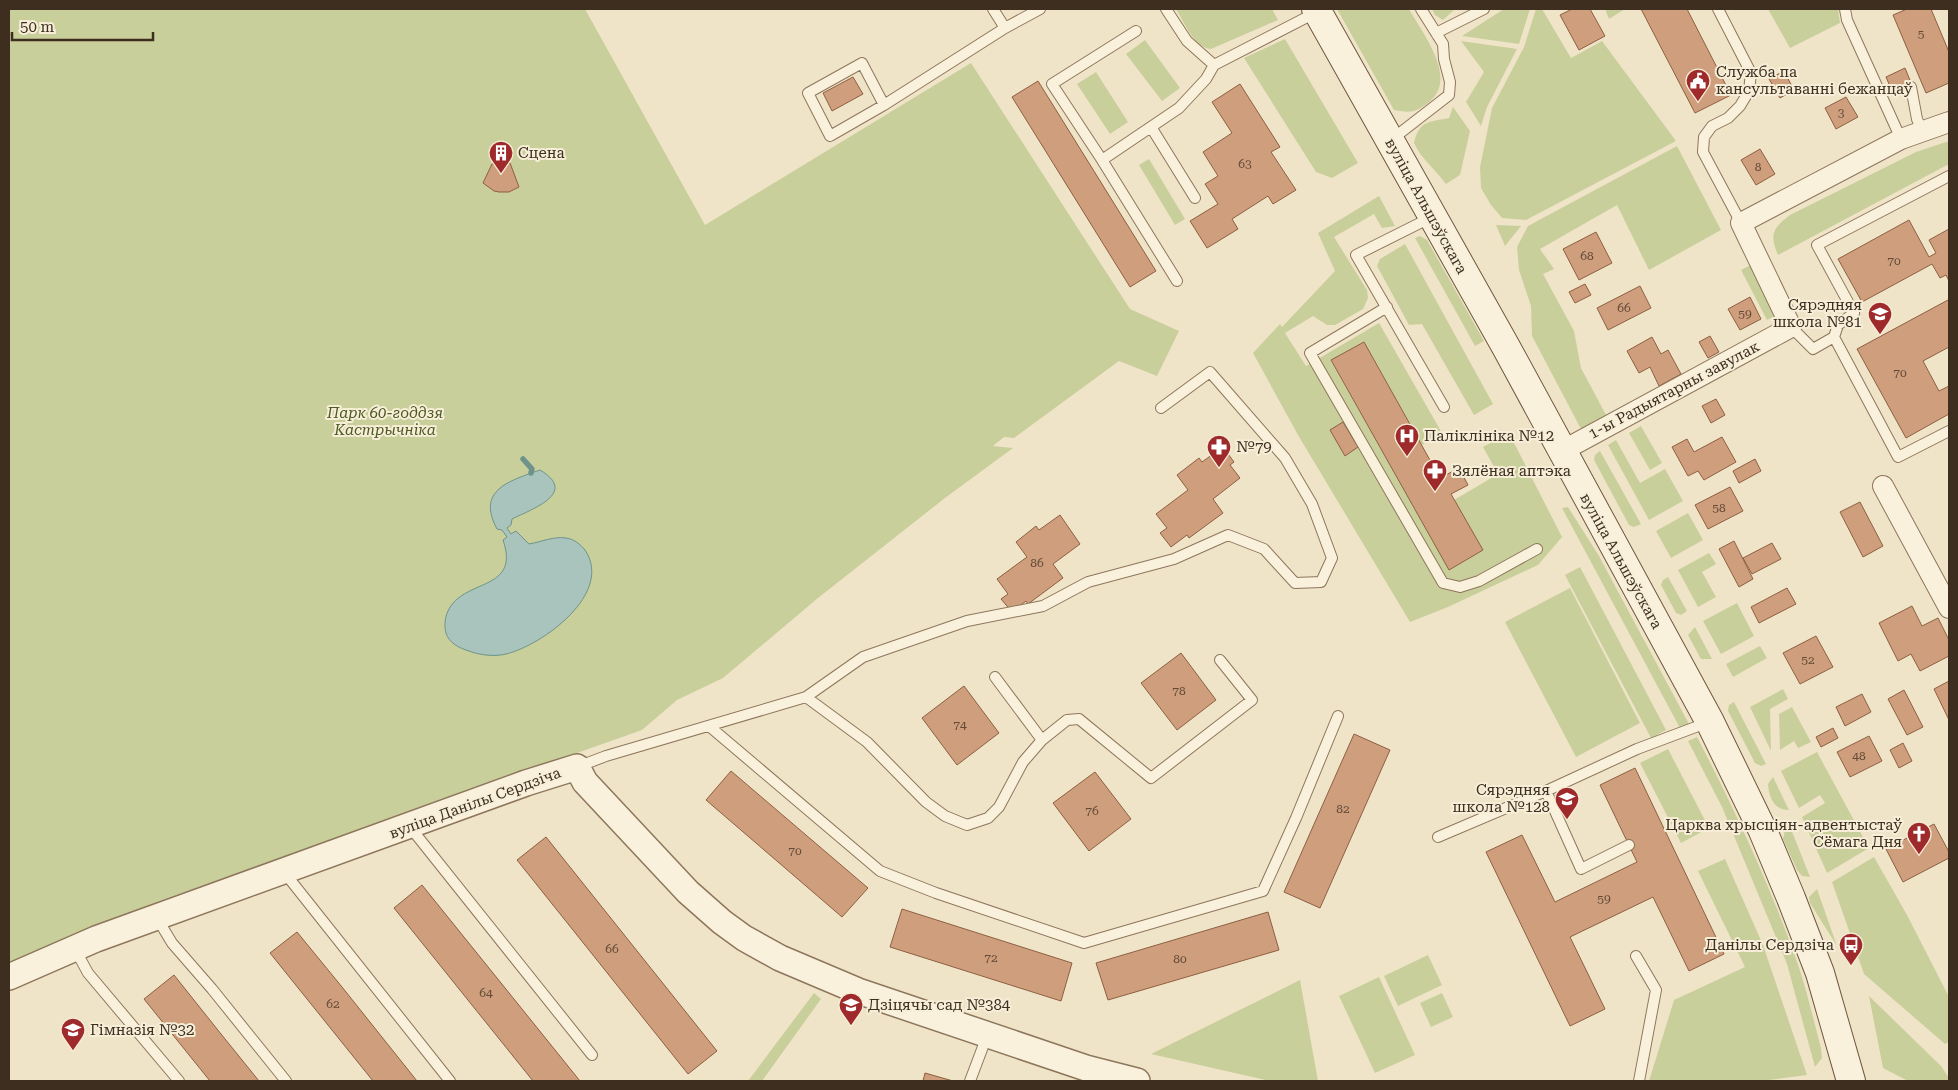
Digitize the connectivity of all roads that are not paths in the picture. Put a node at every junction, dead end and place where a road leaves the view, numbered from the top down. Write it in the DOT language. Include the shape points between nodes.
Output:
graph roads {
  1 [pos="993,9"];
  2 [pos="1040,9"];
  3 [pos="1166,9"];
  4 [pos="1421,9"];
  5 [pos="1484,9"];
  6 [pos="1718,9"];
  7 [pos="1845,9"];
  8 [pos="1317,10"];
  9 [pos="1005,28"];
  10 [pos="1136,31"];
  11 [pos="1437,35"];
  12 [pos="1214,65"];
  13 [pos="1911,87"];
  14 [pos="884,105"];
  15 [pos="1949,122"];
  16 [pos="1151,127"];
  17 [pos="1922,131"];
  18 [pos="1901,139"];
  19 [pos="1390,140"];
  20 [pos="1102,160"];
  21 [pos="1949,176"];
  22 [pos="1195,198"];
  23 [pos="1433,216"];
  24 [pos="1741,223"];
  25 [pos="1177,281"];
  26 [pos="1387,307"];
  27 [pos="1791,327"];
  28 [pos="1834,336"];
  29 [pos="1444,407"];
  30 [pos="1161,408"];
  31 [pos="1949,431"];
  32 [pos="1562,451"];
  33 [pos="1883,486"];
  34 [pos="1537,549"];
  35 [pos="1949,608"];
  36 [pos="1220,660"];
  37 [pos="995,677"];
  38 [pos="806,697"];
  39 [pos="1338,716"];
  40 [pos="1710,722"];
  41 [pos="709,726"];
  42 [pos="1042,740"];
  43 [pos="577,767"];
  44 [pos="1546,791"];
  45 [pos="409,826"];
  46 [pos="1438,837"];
  47 [pos="1629,845"];
  48 [pos="283,871"];
  49 [pos="157,917"];
  50 [pos="75,949"];
  51 [pos="1636,956"];
  52 [pos="9,977"];
  53 [pos="988,1035"];
  54 [pos="592,1055"];
  55 [pos="1127,1080"];
  56 [pos="179,1081"];
  57 [pos="286,1081"];
  58 [pos="450,1081"];
  59 [pos="970,1081"];
  60 [pos="1639,1081"];
  61 [pos="1851,1081"];
  1 -- 9 [label="lane"];
  2 -- 9 [label="lane"];
  3 -- 12 [label="lane" via="1187,41"];
  4 -- 11 [label="lane"];
  5 -- 11 [label="lane" via="1440,30"];
  6 -- 24 [label="lane" via="1751,74 1749,91 1740,106 1728,118 1712,126 1704,137 1703,152"];
  7 -- 18 [label="lane" via="1847,20"];
  8 -- 12 [label="lane"];
  8 -- 19 [label="main road, вуліца Альшэўскага"];
  9 -- 14 [label="lane"];
  10 -- 20 [label="lane" via="1052,84"];
  11 -- 19 [label="lane" via="1443,44 1450,82 1449,95"];
  12 -- 16 [label="lane" via="1206,79 1179,108"];
  13 -- 17 [label="lane"];
  14 -- 14 [label="lane" via="830,136 808,93 862,63"];
  15 -- 17 [label="street"];
  16 -- 20 [label="lane"];
  16 -- 22 [label="lane"];
  17 -- 18 [label="street"];
  18 -- 24 [label="street"];
  19 -- 23 [label="main road, вуліца Альшэўскага"];
  20 -- 25 [label="lane"];
  21 -- 28 [label="lane" via="1817,245 1854,313 1838,325"];
  23 -- 26 [label="lane" via="1356,255"];
  23 -- 32 [label="main road, вуліца Альшэўскага"];
  24 -- 27 [label="street"];
  26 -- 29 [label="lane"];
  26 -- 34 [label="lane" via="1310,353 1443,583 1460,587 1479,581"];
  27 -- 28 [label="lane" via="1813,348"];
  27 -- 32 [label="street, 1-ы Радыятарны завулак"];
  28 -- 31 [label="lane" via="1898,457"];
  30 -- 38 [label="lane" via="1210,372 1285,458 1312,504 1332,558 1321,582 1295,583 1264,549 1228,534 1174,560 1088,582 1043,606 967,621 863,657"];
  32 -- 40 [label="main road, вуліца Альшэўскага"];
  33 -- 35 [label="street"];
  36 -- 42 [label="lane" via="1252,700 1151,778 1079,719 1067,720"];
  37 -- 42 [label="lane"];
  38 -- 41 [label="lane"];
  38 -- 42 [label="lane" via="867,742 926,802 967,825 988,818 999,807 1024,762"];
  39 -- 41 [label="lane" via="1263,891 1084,943 880,871"];
  40 -- 44 [label="lane" via="1637,749"];
  40 -- 61 [label="main road, вуліца Альшэўскага" via="1763,831 1791,898 1820,973"];
  41 -- 43 [label="lane"];
  43 -- 45 [label="street, вуліца Данілы Сердзіча"];
  43 -- 53 [label="street, вуліца Данілы Сердзіча" via="585,782 688,892 744,938 780,958 858,992"];
  44 -- 46 [label="lane"];
  44 -- 47 [label="lane" via="1581,869"];
  45 -- 48 [label="street, вуліца Данілы Сердзіча"];
  45 -- 54 [label="lane"];
  48 -- 49 [label="street, вуліца Данілы Сердзіча"];
  48 -- 58 [label="lane"];
  49 -- 50 [label="street, вуліца Данілы Сердзіча"];
  49 -- 57 [label="lane" via="172,943"];
  50 -- 52 [label="street, вуліца Данілы Сердзіча"];
  50 -- 56 [label="lane" via="88,972"];
  51 -- 60 [label="lane" via="1656,990"];
  53 -- 55 [label="street, вуліца Данілы Сердзіча"];
  53 -- 59 [label="lane"];
}
